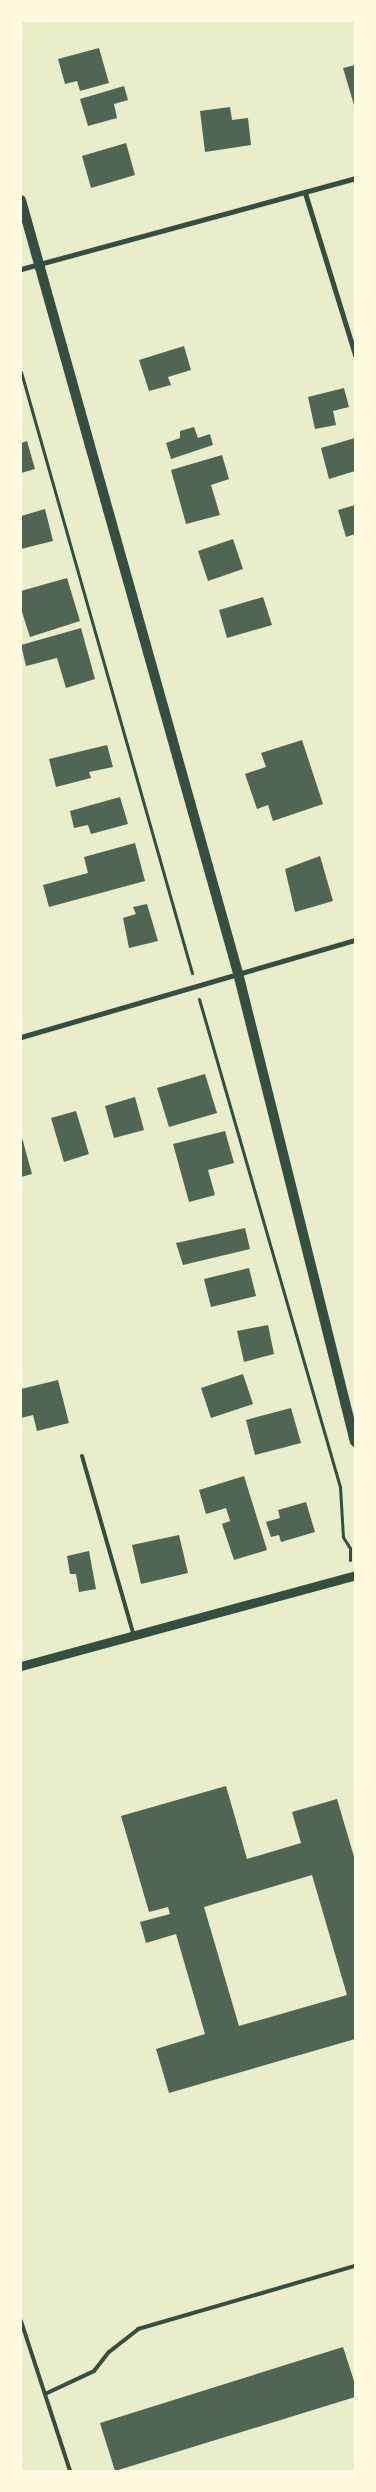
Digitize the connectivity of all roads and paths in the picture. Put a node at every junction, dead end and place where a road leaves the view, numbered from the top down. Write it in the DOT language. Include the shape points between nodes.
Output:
graph roads {
  1 [pos="355,178"];
  2 [pos="305,193"];
  3 [pos="21,200"];
  4 [pos="40,264"];
  5 [pos="21,269"];
  6 [pos="355,355"];
  7 [pos="355,940"];
  8 [pos="238,973"];
  9 [pos="21,1037"];
  10 [pos="355,1442"];
  11 [pos="82,1456"];
  12 [pos="355,1575"];
  13 [pos="134,1636"];
  14 [pos="21,1666"];
  15 [pos="355,2266"];
  16 [pos="21,2321"];
  17 [pos="45,2394"];
  18 [pos="70,2471"];
  1 -- 2 [label="street"];
  2 -- 4 [label="street"];
  2 -- 6 [label="street"];
  3 -- 4 [label="main road"];
  4 -- 5 [label="street"];
  4 -- 8 [label="main road"];
  7 -- 8 [label="street"];
  8 -- 9 [label="street"];
  8 -- 10 [label="main road"];
  11 -- 13 [label="lane"];
  12 -- 13 [label="street"];
  13 -- 14 [label="street"];
  15 -- 17 [label="lane" via="138,2329 109,2352 94,2371"];
  16 -- 17 [label="lane"];
  17 -- 18 [label="lane"];
}
